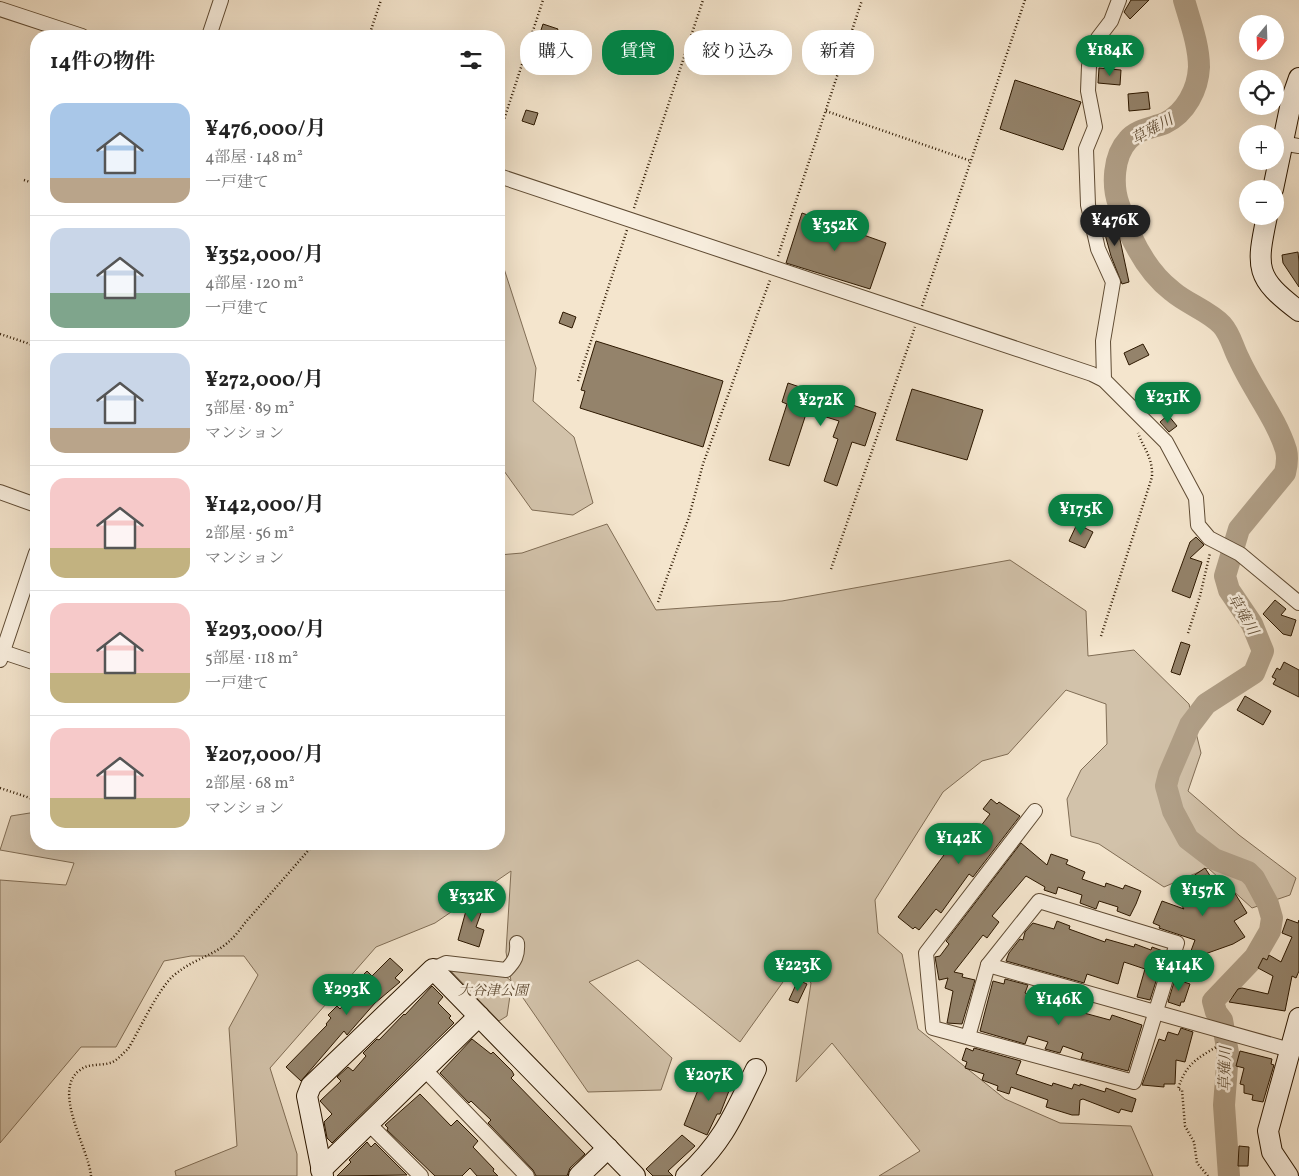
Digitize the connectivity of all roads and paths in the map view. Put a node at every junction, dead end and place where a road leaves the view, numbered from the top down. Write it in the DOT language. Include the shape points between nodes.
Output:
graph roads {
  1 [pos="221,0"];
  2 [pos="381,0"];
  3 [pos="543,0"];
  4 [pos="703,0"];
  5 [pos="862,0"];
  6 [pos="1025,0"];
  7 [pos="1119,0"];
  8 [pos="0,9"];
  9 [pos="64,30"];
  10 [pos="212,30"];
  11 [pos="371,30"];
  12 [pos="1299,78"];
  13 [pos="826,111"];
  14 [pos="505,116"];
  15 [pos="1291,145"];
  16 [pos="972,162"];
  17 [pos="505,178"];
  18 [pos="24,180"];
  19 [pos="1277,180"];
  20 [pos="30,182"];
  21 [pos="630,219"];
  22 [pos="1265,225"];
  23 [pos="774,267"];
  24 [pos="1299,311"];
  25 [pos="919,316"];
  26 [pos="0,334"];
  27 [pos="30,344"];
  28 [pos="1104,380"];
  29 [pos="578,381"];
  30 [pos="1140,417"];
  31 [pos="0,492"];
  32 [pos="30,503"];
  33 [pos="1212,539"];
  34 [pos="831,569"];
  35 [pos="30,571"];
  36 [pos="658,602"];
  37 [pos="1299,603"];
  38 [pos="1188,633"];
  39 [pos="1101,636"];
  40 [pos="1,656"];
  41 [pos="30,662"];
  42 [pos="0,788"];
  43 [pos="30,798"];
  44 [pos="1035,811"];
  45 [pos="309,850"];
  46 [pos="517,942"];
  47 [pos="988,965"];
  48 [pos="433,969"];
  49 [pos="1157,1013"];
  50 [pos="479,1016"];
  51 [pos="1299,1018"];
  52 [pos="1234,1035"];
  53 [pos="968,1037"];
  54 [pos="1290,1050"];
  55 [pos="424,1069"];
  56 [pos="756,1069"];
  57 [pos="370,1125"];
  58 [pos="608,1148"];
  59 [pos="322,1173"];
  60 [pos="1291,1173"];
  61 [pos="91,1176"];
  62 [pos="420,1176"];
  63 [pos="528,1176"];
  64 [pos="579,1176"];
  65 [pos="635,1176"];
  66 [pos="686,1176"];
  67 [pos="1208,1176"];
  1 -- 10 [label="street"];
  2 -- 11 [label="path"];
  3 -- 14 [label="path"];
  4 -- 21 [label="path"];
  5 -- 13 [label="path"];
  6 -- 16 [label="path"];
  7 -- 28 [label="street" via="1111,21 1098,38 1089,66 1088,91 1095,127 1086,149 1088,205 1098,249 1113,282 1103,341"];
  8 -- 9 [label="street"];
  12 -- 15 [label="street" via="1292,98"];
  13 -- 16 [label="path"];
  13 -- 23 [label="path"];
  15 -- 19 [label="street"];
  16 -- 25 [label="path"];
  17 -- 21 [label="street"];
  18 -- 20 [label="path"];
  21 -- 23 [label="street"];
  21 -- 29 [label="path"];
  22 -- 24 [label="street" via="1260,255 1262,270 1270,288"];
  23 -- 25 [label="street"];
  23 -- 36 [label="path" via="703,464 689,516"];
  25 -- 28 [label="street"];
  25 -- 34 [label="path"];
  26 -- 27 [label="path"];
  28 -- 30 [label="street"];
  30 -- 33 [label="street" via="1166,442 1174,455 1196,498 1198,525"];
  30 -- 39 [label="path" via="1137,428 1153,466 1152,477"];
  31 -- 32 [label="street"];
  33 -- 37 [label="street" via="1240,554"];
  33 -- 38 [label="path"];
  35 -- 40 [label="street"];
  40 -- 41 [label="street"];
  42 -- 43 [label="path"];
  44 -- 53 [label="street" via="926,953 933,1028"];
  45 -- 61 [label="path" via="225,947 172,977 128,1049 118,1059 87,1066 72,1077 70,1109"];
  46 -- 48 [label="street" via="514,963 506,970 446,963"];
  47 -- 49 [label="street"];
  47 -- 49 [label="street" via="1039,901 1177,943"];
  47 -- 53 [label="street"];
  48 -- 50 [label="street"];
  48 -- 59 [label="street" via="311,1086 308,1096"];
  49 -- 52 [label="street"];
  49 -- 53 [label="street" via="1134,1082"];
  50 -- 55 [label="street"];
  50 -- 58 [label="street"];
  51 -- 54 [label="street"];
  52 -- 54 [label="street"];
  52 -- 67 [label="path" via="1233,1040 1218,1043 1196,1060 1184,1072 1178,1089 1182,1090 1183,1118 1194,1142 1197,1163"];
  54 -- 60 [label="street" via="1268,1130 1272,1152"];
  55 -- 57 [label="street"];
  55 -- 63 [label="street"];
  56 -- 66 [label="street" via="726,1131"];
  57 -- 59 [label="street"];
  57 -- 62 [label="street"];
  58 -- 64 [label="street"];
  58 -- 65 [label="street"];
}
